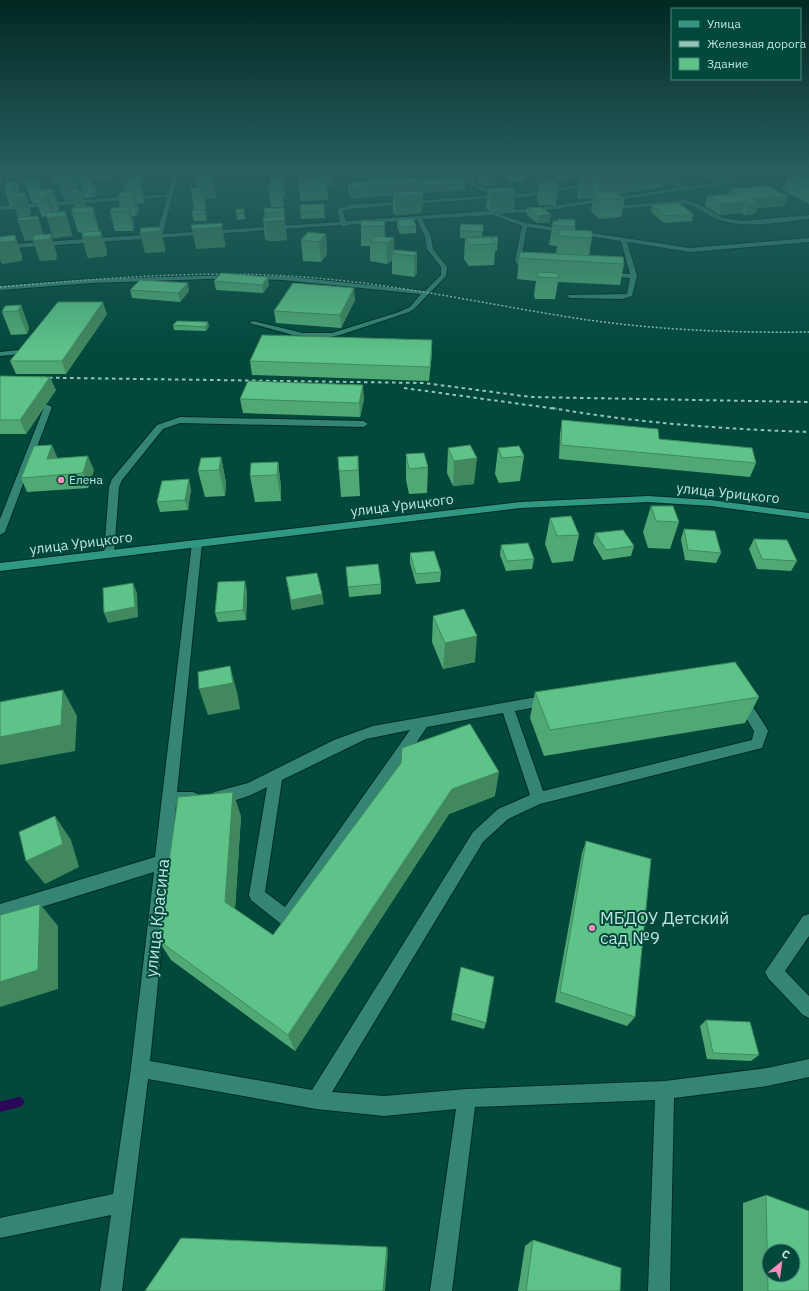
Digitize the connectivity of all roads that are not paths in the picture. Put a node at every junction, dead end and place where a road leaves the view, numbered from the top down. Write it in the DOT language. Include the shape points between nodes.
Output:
graph roads {
  1 [pos="160,232"];
  2 [pos="232,232"];
  3 [pos="426,232"];
  4 [pos="524,232"];
  5 [pos="570,232"];
  6 [pos="159,237"];
  7 [pos="809,240"];
  8 [pos="624,241"];
  9 [pos="0,247"];
  10 [pos="542,269"];
  11 [pos="596,273"];
  12 [pos="634,276"];
  13 [pos="240,277"];
  14 [pos="247,277"];
  15 [pos="0,288"];
  16 [pos="426,294"];
  17 [pos="570,296"];
  18 [pos="254,323"];
  19 [pos="19,352"];
  20 [pos="0,354"];
  21 [pos="48,407"];
  22 [pos="364,424"];
  23 [pos="809,516"];
  24 [pos="0,532"];
  25 [pos="197,543"];
  26 [pos="109,554"];
  27 [pos="0,567"];
  28 [pos="733,687"];
  29 [pos="561,698"];
  30 [pos="508,706"];
  31 [pos="423,722"];
  32 [pos="276,776"];
  33 [pos="538,798"];
  34 [pos="170,799"];
  35 [pos="163,862"];
  36 [pos="0,912"];
  37 [pos="809,922"];
  38 [pos="809,1009"];
  39 [pos="140,1068"];
  40 [pos="809,1068"];
  41 [pos="665,1090"];
  42 [pos="467,1098"];
  43 [pos="316,1100"];
  44 [pos="122,1202"];
  45 [pos="0,1228"];
  46 [pos="111,1291"];
  47 [pos="441,1291"];
  48 [pos="659,1291"];
  1 -- 6 [label="street"];
  2 -- 6 [label="street"];
  3 -- 16 [label="street" via="430,248 444,267 441,279"];
  4 -- 10 [label="street" via="518,260 520,265"];
  5 -- 8 [label="street"];
  6 -- 9 [label="street"];
  7 -- 8 [label="street" via="700,250"];
  8 -- 12 [label="street"];
  11 -- 12 [label="street"];
  12 -- 17 [label="street" via="630,295"];
  13 -- 15 [label="street" via="91,281"];
  14 -- 16 [label="street" via="283,278"];
  16 -- 18 [label="street" via="405,312 333,335 290,332"];
  19 -- 20 [label="street"];
  21 -- 24 [label="street"];
  22 -- 26 [label="street" via="180,420 160,427 117,479 114,487"];
  23 -- 25 [label="main road, улица Урицкого" via="711,503 648,499 520,505"];
  25 -- 26 [label="main road, улица Урицкого"];
  25 -- 34 [label="street, улица Красина"];
  26 -- 27 [label="main road, улица Урицкого"];
  28 -- 33 [label="street" via="761,731 757,744"];
  29 -- 30 [label="street"];
  30 -- 31 [label="street"];
  30 -- 33 [label="street"];
  31 -- 32 [label="street" via="373,731 352,738"];
  31 -- 32 [label="street" via="287,918 257,895"];
  32 -- 34 [label="street" via="229,795"];
  33 -- 43 [label="street" via="502,814 478,837"];
  34 -- 35 [label="street, улица Красина"];
  35 -- 36 [label="street"];
  35 -- 39 [label="street, улица Красина"];
  37 -- 38 [label="street" via="774,972"];
  39 -- 43 [label="street"];
  39 -- 44 [label="street, улица Красина"];
  40 -- 41 [label="street" via="767,1078"];
  41 -- 42 [label="street"];
  41 -- 48 [label="street"];
  42 -- 43 [label="street" via="384,1106"];
  42 -- 47 [label="street"];
  44 -- 45 [label="street"];
  44 -- 46 [label="street, улица Красина"];
}
